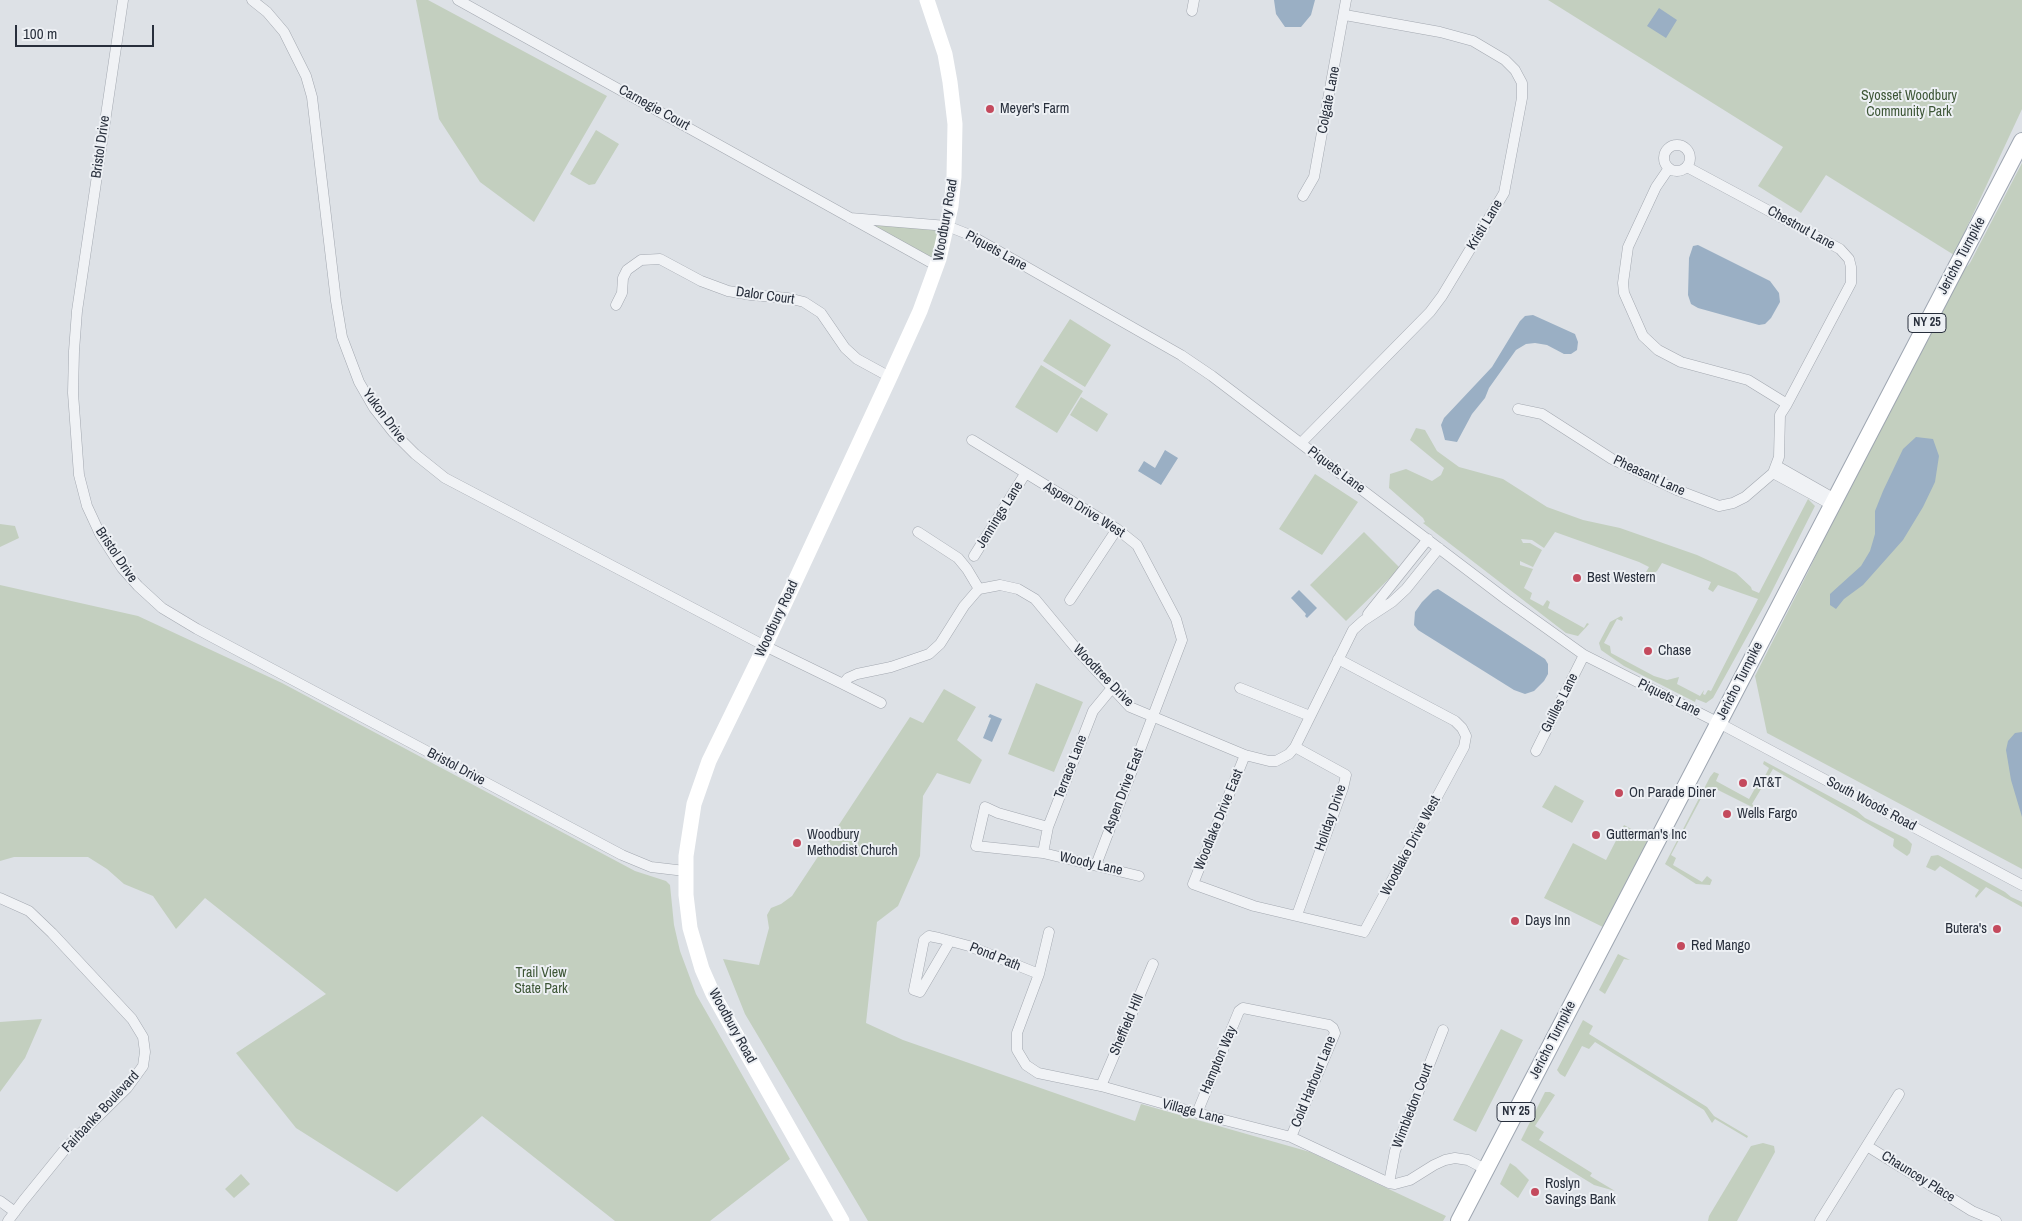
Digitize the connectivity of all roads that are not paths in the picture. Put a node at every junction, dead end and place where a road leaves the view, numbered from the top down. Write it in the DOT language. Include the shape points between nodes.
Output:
graph roads {
  1 [pos="123,0"];
  2 [pos="252,0"];
  3 [pos="458,0"];
  4 [pos="927,0"];
  5 [pos="1194,0"];
  6 [pos="1346,0"];
  7 [pos="1192,11"];
  8 [pos="1344,15"];
  9 [pos="2022,142"];
  10 [pos="1687,166"];
  11 [pos="1669,168"];
  12 [pos="1303,196"];
  13 [pos="850,218"];
  14 [pos="947,226"];
  15 [pos="937,266"];
  16 [pos="616,305"];
  17 [pos="890,377"];
  18 [pos="1787,404"];
  19 [pos="1518,409"];
  20 [pos="972,440"];
  21 [pos="1301,443"];
  22 [pos="1775,470"];
  23 [pos="1025,474"];
  24 [pos="1833,502"];
  25 [pos="1116,529"];
  26 [pos="918,532"];
  27 [pos="1428,539"];
  28 [pos="1439,548"];
  29 [pos="974,556"];
  30 [pos="979,589"];
  31 [pos="1070,600"];
  32 [pos="1363,621"];
  33 [pos="765,646"];
  34 [pos="1584,655"];
  35 [pos="1338,659"];
  36 [pos="843,684"];
  37 [pos="1112,688"];
  38 [pos="1240,688"];
  39 [pos="881,703"];
  40 [pos="1310,716"];
  41 [pos="1152,718"];
  42 [pos="1719,722"];
  43 [pos="1295,746"];
  44 [pos="1536,751"];
  45 [pos="1245,755"];
  46 [pos="1048,827"];
  47 [pos="1043,853"];
  48 [pos="1096,865"];
  49 [pos="685,871"];
  50 [pos="1139,876"];
  51 [pos="1193,884"];
  52 [pos="2022,885"];
  53 [pos="0,898"];
  54 [pos="1297,916"];
  55 [pos="1049,932"];
  56 [pos="950,941"];
  57 [pos="1152,964"];
  58 [pos="1039,974"];
  59 [pos="1243,1008"];
  60 [pos="1443,1030"];
  61 [pos="1101,1086"];
  62 [pos="1899,1094"];
  63 [pos="1197,1113"];
  64 [pos="1292,1137"];
  65 [pos="1867,1146"];
  66 [pos="1485,1169"];
  67 [pos="1389,1183"];
  68 [pos="0,1201"];
  69 [pos="15,1212"];
  70 [pos="8,1221"];
  71 [pos="842,1221"];
  72 [pos="1459,1221"];
  73 [pos="1820,1221"];
  74 [pos="1996,1221"];
  1 -- 49 [label="street, Bristol Drive" via="77,311 74,351 73,393 79,475 87,506 100,534 138,586 162,608 197,629 631,859 651,867"];
  2 -- 33 [label="street, Yukon Drive" via="284,32 306,76 312,97 342,337 359,382 393,432 446,478"];
  3 -- 13 [label="street, Carnegie Court"];
  4 -- 14 [label="main road, Woodbury Road" via="945,54 953,107 954,168"];
  5 -- 7 [label="street"];
  6 -- 8 [label="street, Colgate Lane"];
  8 -- 12 [label="street, Colgate Lane" via="1314,177"];
  8 -- 21 [label="street, Kristi Lane" via="1472,41 1516,70 1522,83 1522,98 1504,193 1442,296"];
  9 -- 24 [label="main road, Jericho Turnpike / NY 25"];
  10 -- 11 [label="street" via="1680,171"];
  10 -- 11 [label="street" via="1690,159 1688,150 1676,145 1666,152"];
  10 -- 18 [label="street, Chestnut Lane" via="1840,249 1849,260 1851,284"];
  11 -- 18 [label="street" via="1656,187 1628,247 1624,293 1643,336 1658,350 1681,362 1748,380"];
  13 -- 14 [label="street, Carnegie Court"];
  13 -- 15 [label="street, Carnegie Court"];
  14 -- 15 [label="main road, Woodbury Road"];
  14 -- 21 [label="street, Piquets Lane" via="970,235 1181,355"];
  15 -- 17 [label="main road, Woodbury Road"];
  16 -- 17 [label="street, Dalor Court" via="627,270 641,260 660,259 728,291 804,302 822,313 842,344 857,359"];
  17 -- 33 [label="main road, Woodbury Road"];
  18 -- 22 [label="street, Chestnut Lane" via="1780,415 1780,444"];
  19 -- 22 [label="street, Pheasant Lane" via="1542,414 1612,459 1719,506 1745,497"];
  20 -- 23 [label="street, Aspen Drive West"];
  21 -- 27 [label="street, Piquets Lane"];
  22 -- 24 [label="street"];
  23 -- 25 [label="street, Aspen Drive West"];
  23 -- 29 [label="street, Jennings Lane"];
  24 -- 42 [label="main road, Jericho Turnpike / NY 25"];
  25 -- 31 [label="street"];
  25 -- 41 [label="street, Aspen Drive West" via="1137,545 1176,619 1182,640"];
  26 -- 30 [label="street" via="958,558"];
  27 -- 28 [label="street, Piquets Lane"];
  27 -- 32 [label="street, Woodtree Drive"];
  28 -- 32 [label="street, Woodtree Drive" via="1406,589"];
  28 -- 34 [label="street, Piquets Lane"];
  30 -- 36 [label="street" via="940,644 929,654 857,674"];
  30 -- 37 [label="street, Woodtree Drive" via="1000,585 1018,589 1035,600"];
  32 -- 35 [label="street, Woodtree Drive" via="1353,630"];
  33 -- 36 [label="street"];
  33 -- 49 [label="main road, Woodbury Road" via="698,791 688,834"];
  34 -- 42 [label="street, Piquets Lane"];
  34 -- 44 [label="street, Guilles Lane"];
  35 -- 40 [label="street, Woodtree Drive"];
  35 -- 54 [label="street, Woodlake Drive West" via="1455,721 1465,732 1466,741 1364,932"];
  36 -- 39 [label="street"];
  37 -- 41 [label="street, Woodtree Drive" via="1130,707"];
  37 -- 46 [label="street, Terrace Lane" via="1093,711"];
  38 -- 40 [label="street"];
  40 -- 43 [label="street, Woodtree Drive"];
  41 -- 45 [label="street, Woodtree Drive"];
  41 -- 48 [label="street, Aspen Drive East"];
  42 -- 52 [label="street, South Woods Road"];
  42 -- 66 [label="main road, Jericho Turnpike / NY 25"];
  43 -- 45 [label="street, Woodtree Drive" via="1289,754 1276,761"];
  43 -- 54 [label="street, Holiday Drive" via="1346,775"];
  45 -- 51 [label="street, Woodlake Drive East"];
  46 -- 47 [label="street, Terrace Lane"];
  46 -- 47 [label="street, Woody Lane" via="985,807 976,846"];
  47 -- 48 [label="street, Woody Lane"];
  48 -- 50 [label="street, Woody Lane"];
  49 -- 71 [label="main road, Woodbury Road" via="690,928 713,994"];
  51 -- 54 [label="street, Woodlake Drive West" via="1254,906"];
  53 -- 69 [label="street, Fairbanks Boulevard" via="29,911 52,933 132,1019 143,1037 145,1052 143,1066 127,1088 66,1148"];
  55 -- 58 [label="street, Village Lane"];
  56 -- 56 [label="street, Pond Path" via="920,992 914,990 924,940 929,936"];
  56 -- 58 [label="street, Pond Path"];
  57 -- 61 [label="street, Sheffield Hill"];
  58 -- 61 [label="street, Village Lane" via="1017,1033 1017,1050 1026,1065 1038,1073"];
  59 -- 63 [label="street, Hampton Way"];
  59 -- 64 [label="street, Cold Harbour Lane" via="1311,1021 1333,1028 1335,1033"];
  60 -- 67 [label="street, Wimbledon Court" via="1395,1151"];
  61 -- 63 [label="street, Village Lane"];
  62 -- 65 [label="street"];
  63 -- 64 [label="street, Village Lane"];
  64 -- 67 [label="street, Village Lane"];
  65 -- 73 [label="street"];
  65 -- 74 [label="street, Chauncey Place" via="1972,1211"];
  66 -- 67 [label="street" via="1468,1160 1455,1158 1434,1165 1410,1180"];
  66 -- 72 [label="main road, Jericho Turnpike / NY 25"];
  68 -- 69 [label="street"];
  69 -- 70 [label="street, Fairbanks Boulevard"];
}
